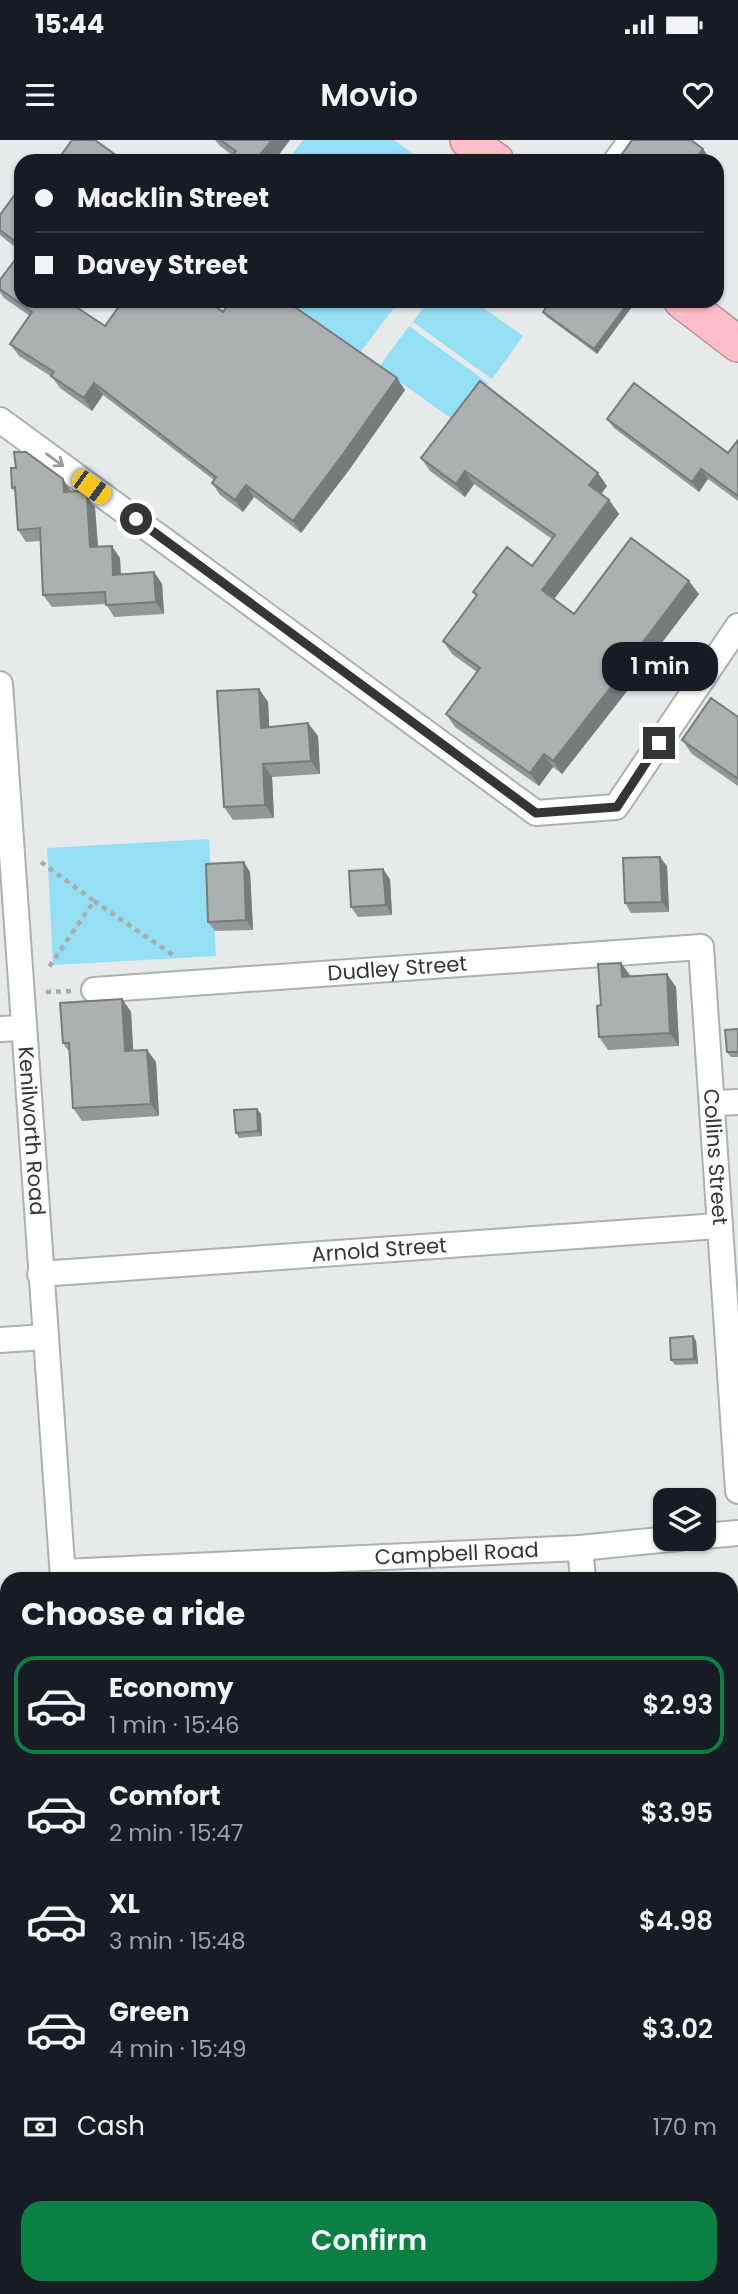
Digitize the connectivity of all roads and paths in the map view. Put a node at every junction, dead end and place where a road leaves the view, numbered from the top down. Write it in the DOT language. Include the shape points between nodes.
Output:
graph roads {
  1 [pos="468,140"];
  2 [pos="487,154"];
  3 [pos="691,308"];
  4 [pos="738,344"];
  5 [pos="0,420"];
  6 [pos="738,626"];
  7 [pos="0,684"];
  8 [pos="41,862"];
  9 [pos="94,901"];
  10 [pos="701,947"];
  11 [pos="173,955"];
  12 [pos="49,967"];
  13 [pos="94,990"];
  14 [pos="21,993"];
  15 [pos="12,1028"];
  16 [pos="738,1102"];
  17 [pos="713,1103"];
  18 [pos="718,1226"];
  19 [pos="40,1274"];
  20 [pos="731,1297"];
  21 [pos="45,1337"];
  22 [pos="0,1340"];
  23 [pos="738,1491"];
  24 [pos="738,1533"];
  25 [pos="716,1535"];
  26 [pos="653,1541"];
  27 [pos="580,1548"];
  28 [pos="63,1572"];
  29 [pos="120,1572"];
  30 [pos="582,1572"];
  1 -- 2 [label="highway"];
  3 -- 4 [label="highway"];
  5 -- 6 [label="street, one-way" via="536,813 617,807"];
  7 -- 14 [label="street, Kenilworth Road"];
  8 -- 9 [label="path"];
  9 -- 11 [label="path"];
  9 -- 12 [label="path"];
  10 -- 13 [label="street, Dudley Street"];
  10 -- 17 [label="street, Collins Street"];
  13 -- 14 [label="path"];
  14 -- 15 [label="street, Kenilworth Road"];
  15 -- 19 [label="street, Kenilworth Road"];
  16 -- 17 [label="street"];
  17 -- 18 [label="street, Collins Street"];
  18 -- 19 [label="street, Arnold Street"];
  18 -- 20 [label="street, Collins Street"];
  19 -- 21 [label="street, Kenilworth Road"];
  20 -- 23 [label="street, Collins Street"];
  21 -- 22 [label="street"];
  21 -- 28 [label="street, Kenilworth Road"];
  24 -- 25 [label="street"];
  26 -- 27 [label="street, Campbell Road"];
  27 -- 29 [label="street, Campbell Road"];
  27 -- 30 [label="street"];
}
